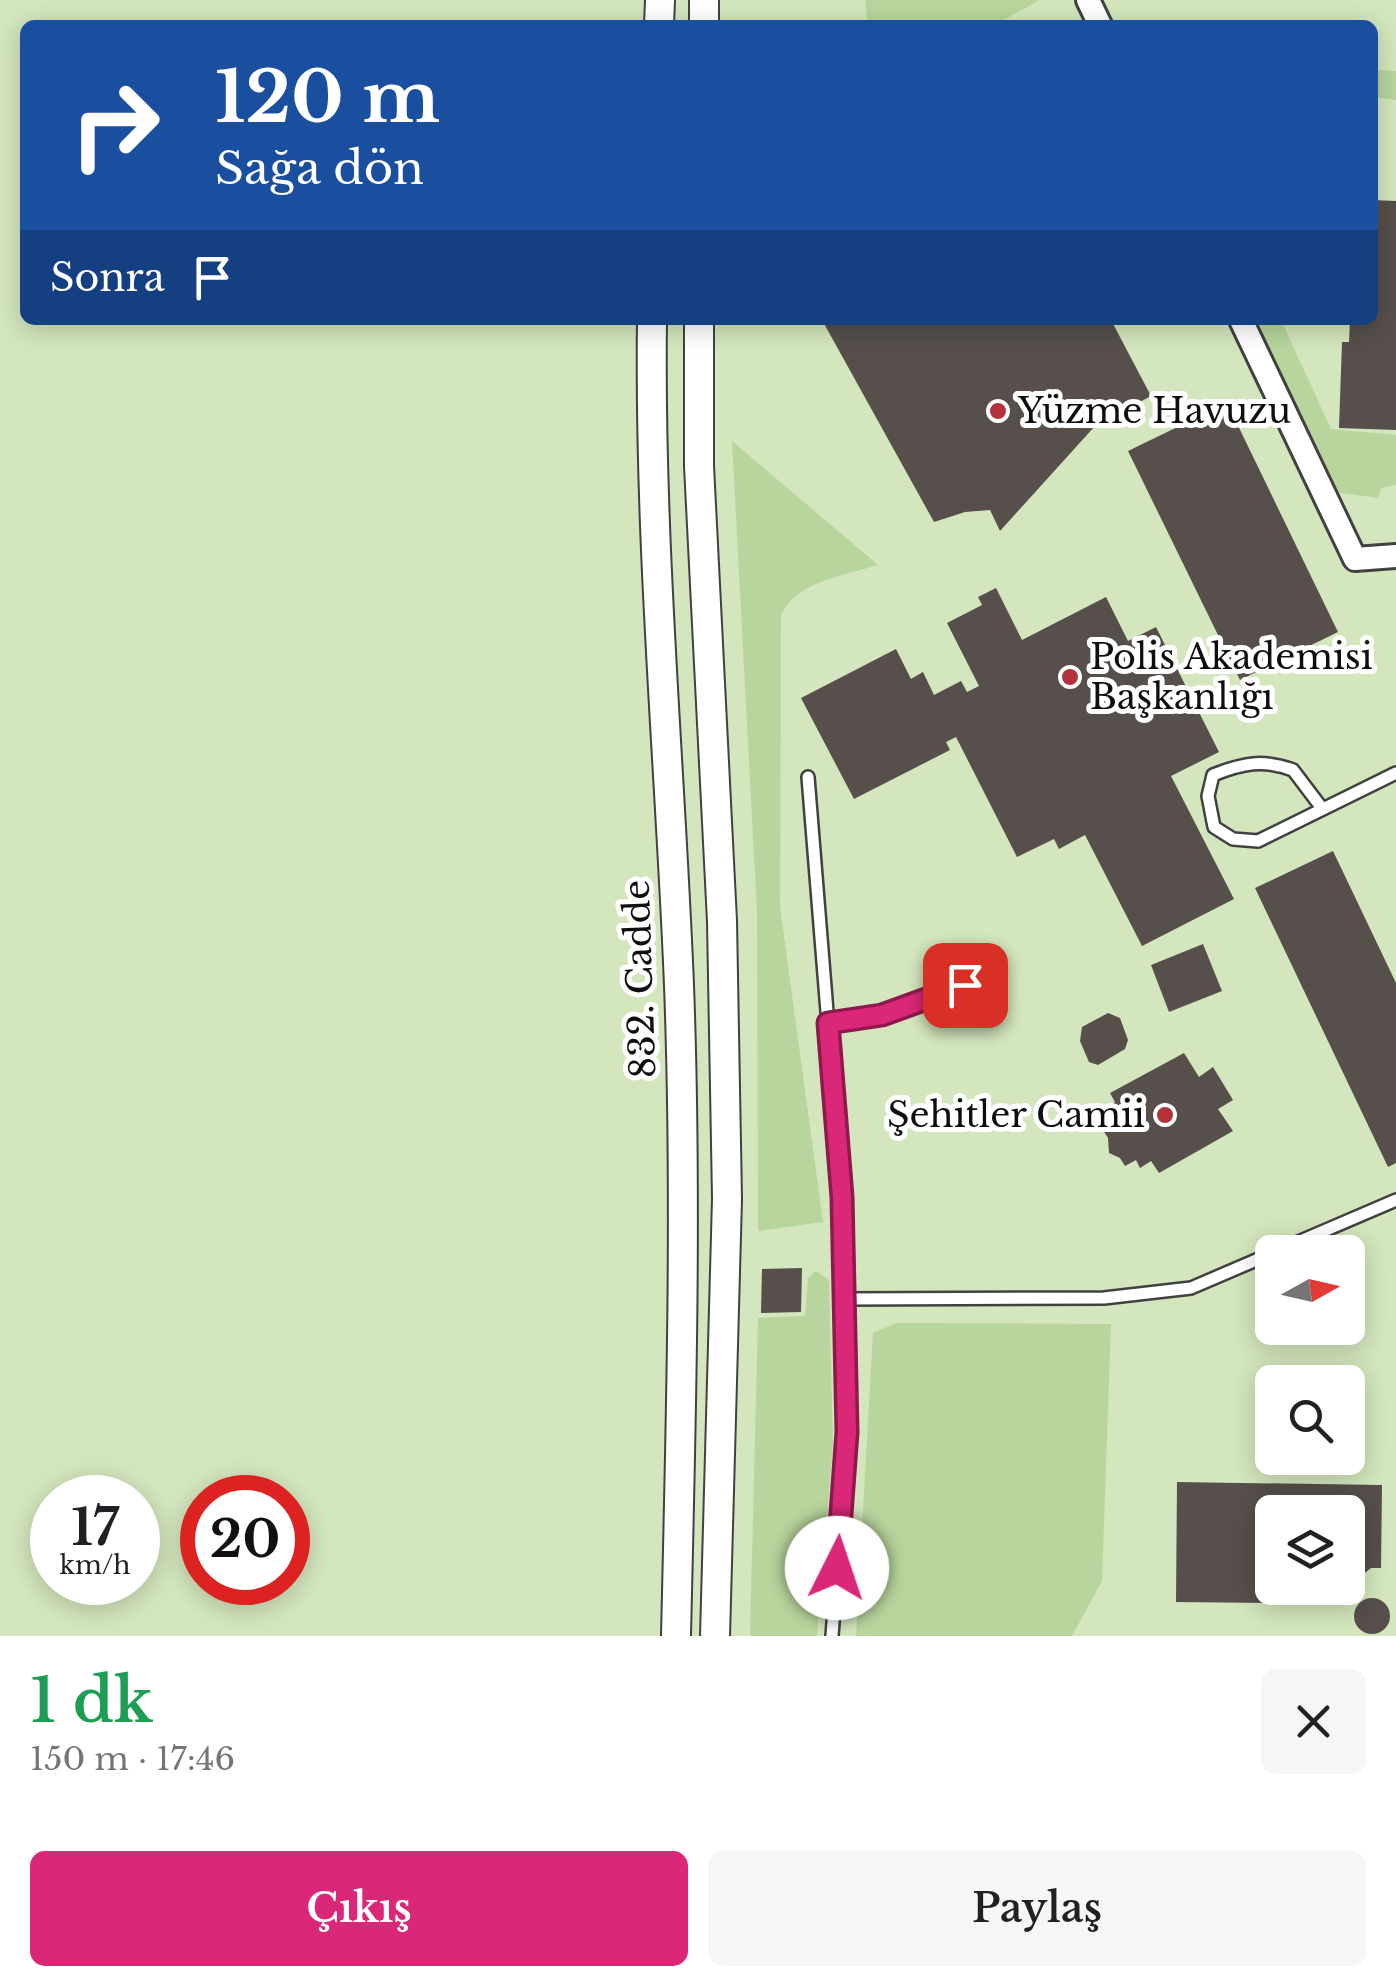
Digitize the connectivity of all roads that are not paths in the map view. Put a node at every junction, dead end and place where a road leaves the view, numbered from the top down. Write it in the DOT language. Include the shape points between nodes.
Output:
graph roads {
  1 [pos="652,325"];
  2 [pos="700,325"];
  3 [pos="1243,325"];
  4 [pos="1396,556"];
  5 [pos="1396,772"];
  6 [pos="808,778"];
  7 [pos="1321,807"];
  8 [pos="965,985"];
  9 [pos="828,1023"];
  10 [pos="1396,1200"];
  11 [pos="844,1299"];
  12 [pos="676,1636"];
  13 [pos="715,1636"];
  14 [pos="832,1636"];
  1 -- 12 [label="street, 832. Cadde" via="683,1150"];
  2 -- 13 [label="street" via="727,1199"];
  3 -- 4 [label="street" via="1355,559"];
  5 -- 7 [label="lane"];
  6 -- 9 [label="lane"];
  7 -- 7 [label="lane" via="1293,770 1261,762 1214,776 1208,796 1214,827 1246,842"];
  8 -- 9 [label="lane" via="882,1015"];
  9 -- 11 [label="lane"];
  10 -- 11 [label="lane" via="1192,1288 1104,1298"];
  11 -- 14 [label="lane" via="847,1432"];
}
